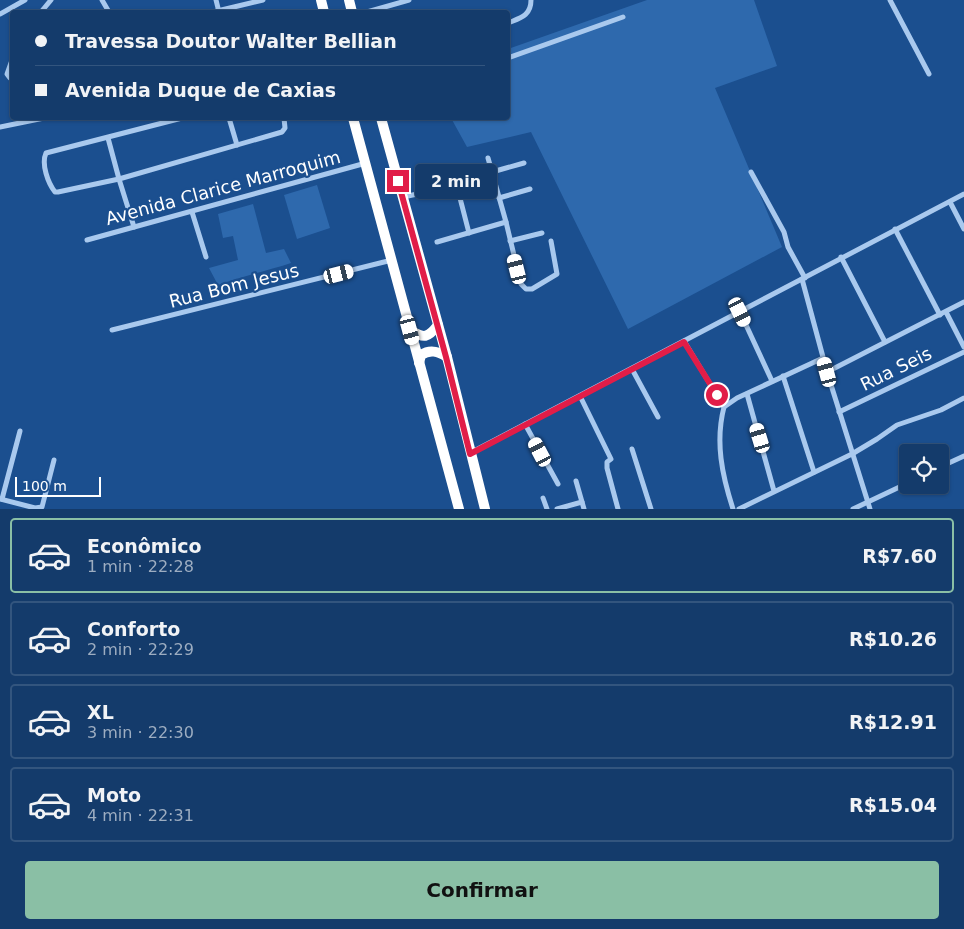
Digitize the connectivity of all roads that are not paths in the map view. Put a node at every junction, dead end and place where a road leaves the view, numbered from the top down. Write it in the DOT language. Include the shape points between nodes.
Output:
graph roads {
  1 [pos="25,0"];
  2 [pos="51,0"];
  3 [pos="263,0"];
  4 [pos="409,0"];
  5 [pos="531,0"];
  6 [pos="890,0"];
  7 [pos="0,10"];
  8 [pos="43,10"];
  9 [pos="225,10"];
  10 [pos="376,10"];
  11 [pos="0,14"];
  12 [pos="623,17"];
  13 [pos="0,19"];
  14 [pos="510,22"];
  15 [pos="510,57"];
  16 [pos="10,65"];
  17 [pos="928,74"];
  18 [pos="10,78"];
  19 [pos="34,120"];
  20 [pos="175,120"];
  21 [pos="230,120"];
  22 [pos="284,120"];
  23 [pos="354,120"];
  24 [pos="382,120"];
  25 [pos="0,127"];
  26 [pos="108,138"];
  27 [pos="237,145"];
  28 [pos="488,158"];
  29 [pos="524,163"];
  30 [pos="366,164"];
  31 [pos="452,168"];
  32 [pos="750,172"];
  33 [pos="492,175"];
  34 [pos="119,179"];
  35 [pos="456,184"];
  36 [pos="530,189"];
  37 [pos="964,194"];
  38 [pos="402,197"];
  39 [pos="499,198"];
  40 [pos="950,202"];
  41 [pos="192,212"];
  42 [pos="506,222"];
  43 [pos="134,227"];
  44 [pos="895,229"];
  45 [pos="964,229"];
  46 [pos="469,232"];
  47 [pos="542,233"];
  48 [pos="87,240"];
  49 [pos="510,241"];
  50 [pos="551,241"];
  51 [pos="437,242"];
  52 [pos="841,257"];
  53 [pos="206,258"];
  54 [pos="392,260"];
  55 [pos="804,279"];
  56 [pos="964,302"];
  57 [pos="740,312"];
  58 [pos="946,312"];
  59 [pos="940,315"];
  60 [pos="438,325"];
  61 [pos="112,330"];
  62 [pos="410,330"];
  63 [pos="684,342"];
  64 [pos="885,342"];
  65 [pos="964,347"];
  66 [pos="964,352"];
  67 [pos="446,357"];
  68 [pos="823,358"];
  69 [pos="419,363"];
  70 [pos="632,369"];
  71 [pos="827,372"];
  72 [pos="783,376"];
  73 [pos="772,381"];
  74 [pos="747,394"];
  75 [pos="580,396"];
  76 [pos="964,398"];
  77 [pos="724,407"];
  78 [pos="839,412"];
  79 [pos="658,417"];
  80 [pos="525,424"];
  81 [pos="20,431"];
  82 [pos="632,449"];
  83 [pos="470,454"];
  84 [pos="852,454"];
  85 [pos="964,456"];
  86 [pos="54,460"];
  87 [pos="949,463"];
  88 [pos="814,472"];
  89 [pos="576,482"];
  90 [pos="558,484"];
  91 [pos="899,487"];
  92 [pos="774,491"];
  93 [pos="543,498"];
  94 [pos="1,499"];
  95 [pos="582,502"];
  96 [pos="868,502"];
  97 [pos="34,508"];
  98 [pos="459,509"];
  99 [pos="484,509"];
  100 [pos="546,509"];
  101 [pos="557,509"];
  102 [pos="584,509"];
  103 [pos="618,509"];
  104 [pos="651,509"];
  105 [pos="733,509"];
  106 [pos="739,509"];
  107 [pos="854,509"];
  108 [pos="870,509"];
  1 -- 11 [label="street"];
  2 -- 8 [label="street"];
  3 -- 9 [label="street"];
  4 -- 10 [label="street"];
  5 -- 14 [label="street" via="526,16"];
  6 -- 17 [label="street"];
  7 -- 11 [label="street"];
  11 -- 13 [label="street"];
  12 -- 15 [label="street"];
  16 -- 18 [label="street" via="6,74"];
  19 -- 25 [label="street"];
  20 -- 26 [label="street"];
  21 -- 27 [label="street"];
  22 -- 27 [label="street" via="282,132"];
  23 -- 30 [label="highway"];
  24 -- 38 [label="highway"];
  26 -- 34 [label="street"];
  26 -- 34 [label="street" via="49,152 44,155 46,169 55,192"];
  27 -- 34 [label="street"];
  28 -- 33 [label="street"];
  29 -- 33 [label="street"];
  30 -- 41 [label="street, Avenida Clarice Marroquim"];
  30 -- 54 [label="highway"];
  31 -- 35 [label="street"];
  32 -- 55 [label="street" via="784,232"];
  33 -- 35 [label="street"];
  33 -- 39 [label="street"];
  34 -- 43 [label="street"];
  35 -- 38 [label="street"];
  35 -- 46 [label="street"];
  36 -- 39 [label="street"];
  37 -- 40 [label="street"];
  38 -- 60 [label="highway"];
  39 -- 42 [label="street"];
  40 -- 44 [label="street"];
  40 -- 45 [label="street"];
  41 -- 43 [label="street, Avenida Clarice Marroquim"];
  41 -- 53 [label="street"];
  42 -- 46 [label="street"];
  42 -- 49 [label="street"];
  43 -- 48 [label="street, Avenida Clarice Marroquim"];
  44 -- 52 [label="street"];
  44 -- 59 [label="street"];
  46 -- 51 [label="street"];
  47 -- 49 [label="street"];
  49 -- 50 [label="street" via="521,284 529,290 557,274"];
  52 -- 55 [label="street"];
  52 -- 64 [label="street"];
  54 -- 61 [label="street, Rua Bom Jesus"];
  54 -- 62 [label="highway"];
  55 -- 57 [label="street"];
  55 -- 68 [label="street"];
  56 -- 58 [label="street"];
  57 -- 63 [label="street"];
  57 -- 73 [label="street"];
  58 -- 59 [label="street"];
  58 -- 65 [label="street"];
  59 -- 64 [label="street"];
  60 -- 62 [label="highway" via="426,336"];
  60 -- 67 [label="highway"];
  62 -- 69 [label="highway"];
  63 -- 70 [label="street"];
  63 -- 77 [label="street"];
  64 -- 71 [label="street"];
  66 -- 78 [label="street, Rua Seis"];
  67 -- 69 [label="highway" via="430,351 422,355"];
  67 -- 83 [label="highway"];
  68 -- 71 [label="street"];
  68 -- 72 [label="street"];
  69 -- 98 [label="highway"];
  70 -- 75 [label="street"];
  70 -- 79 [label="street"];
  71 -- 78 [label="street"];
  72 -- 73 [label="street"];
  72 -- 88 [label="street"];
  73 -- 74 [label="street"];
  74 -- 77 [label="street"];
  74 -- 92 [label="street"];
  75 -- 80 [label="street"];
  75 -- 103 [label="street" via="611,458 607,464"];
  76 -- 84 [label="street" via="941,410 897,425"];
  77 -- 105 [label="street" via="720,433 721,462"];
  78 -- 84 [label="street"];
  80 -- 83 [label="street"];
  80 -- 90 [label="street"];
  81 -- 94 [label="street"];
  82 -- 104 [label="street"];
  83 -- 99 [label="highway"];
  84 -- 88 [label="street"];
  84 -- 96 [label="street"];
  85 -- 87 [label="street"];
  86 -- 97 [label="street" via="43,506"];
  88 -- 92 [label="street"];
  89 -- 95 [label="street"];
  91 -- 96 [label="street"];
  92 -- 106 [label="street"];
  93 -- 100 [label="street"];
  94 -- 97 [label="street"];
  95 -- 101 [label="street"];
  95 -- 102 [label="street"];
  96 -- 107 [label="street"];
  96 -- 108 [label="street"];
}
